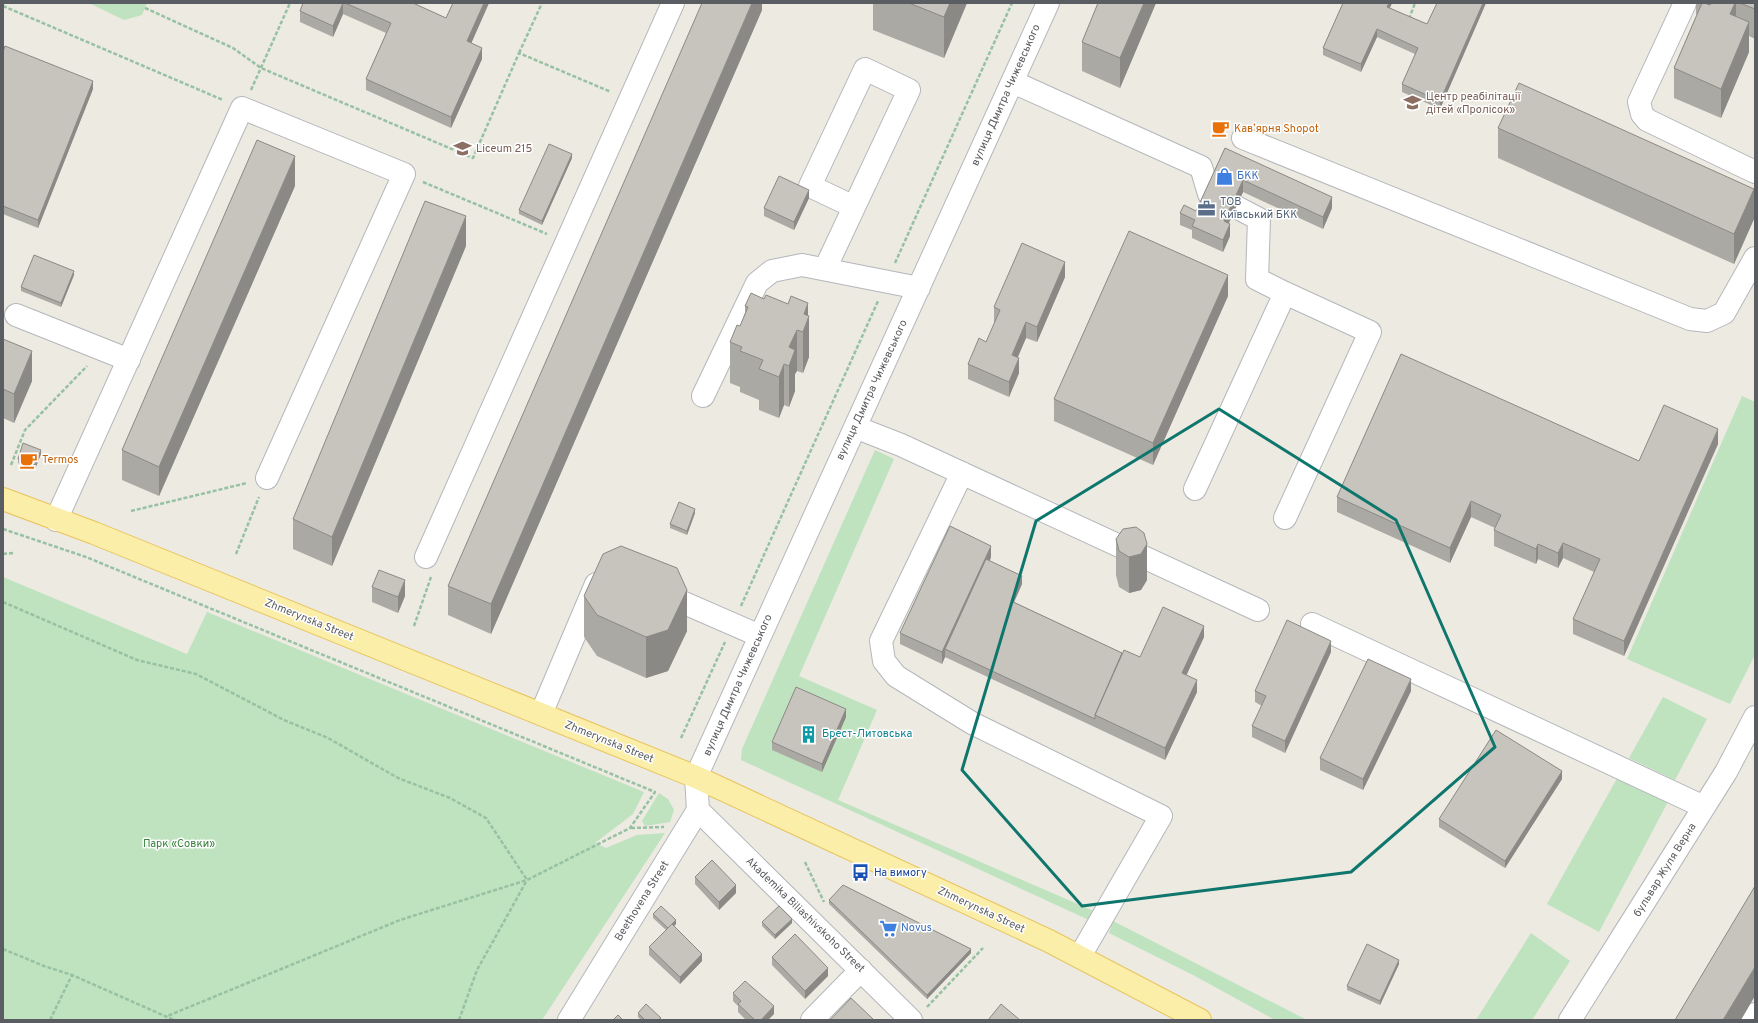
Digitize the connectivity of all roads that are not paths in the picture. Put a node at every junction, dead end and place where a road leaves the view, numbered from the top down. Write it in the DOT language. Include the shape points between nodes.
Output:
graph roads {
  1 [pos="673,3"];
  2 [pos="1048,3"];
  3 [pos="1685,3"];
  4 [pos="1013,82"];
  5 [pos="1243,138"];
  6 [pos="1755,172"];
  7 [pos="1209,194"];
  8 [pos="854,207"];
  9 [pos="1236,207"];
  10 [pos="1754,261"];
  11 [pos="825,269"];
  12 [pos="919,288"];
  13 [pos="1285,293"];
  14 [pos="16,315"];
  15 [pos="129,360"];
  16 [pos="703,396"];
  17 [pos="855,427"];
  18 [pos="962,473"];
  19 [pos="267,478"];
  20 [pos="1195,489"];
  21 [pos="3,499"];
  22 [pos="1285,518"];
  23 [pos="56,520"];
  24 [pos="426,557"];
  25 [pos="610,570"];
  26 [pos="639,583"];
  27 [pos="1258,610"];
  28 [pos="1312,624"];
  29 [pos="760,636"];
  30 [pos="541,714"];
  31 [pos="1755,718"];
  32 [pos="696,777"];
  33 [pos="1704,807"];
  34 [pos="698,810"];
  35 [pos="1080,956"];
  36 [pos="861,970"];
  37 [pos="918,1014"];
  38 [pos="1755,1014"];
  39 [pos="569,1020"];
  40 [pos="812,1020"];
  41 [pos="1200,1020"];
  42 [pos="1570,1020"];
  43 [pos="1752,1020"];
  1 -- 24 [label="street"];
  2 -- 4 [label="street, вулиця Дмитра Чижевського"];
  3 -- 6 [label="street" via="1639,102 1642,114 1647,120"];
  4 -- 7 [label="street" via="1201,167"];
  4 -- 12 [label="street, вулиця Дмитра Чижевського"];
  5 -- 10 [label="street" via="1690,319 1707,321 1724,313"];
  8 -- 8 [label="street" via="909,90 865,69 810,186"];
  8 -- 11 [label="street"];
  9 -- 13 [label="street" via="1260,219 1256,279"];
  11 -- 12 [label="street"];
  11 -- 16 [label="street" via="802,264 772,270 757,283"];
  12 -- 17 [label="street, вулиця Дмитра Чижевського"];
  13 -- 20 [label="street"];
  13 -- 22 [label="street" via="1370,332"];
  14 -- 15 [label="street"];
  15 -- 19 [label="street" via="242,108 404,174"];
  15 -- 23 [label="street"];
  17 -- 18 [label="street"];
  17 -- 29 [label="street, вулиця Дмитра Чижевського"];
  18 -- 27 [label="street"];
  18 -- 35 [label="street" via="881,641 884,661 896,676 972,723 1161,816"];
  21 -- 23 [label="main road, Zhmerynska Street"];
  23 -- 30 [label="main road, Zhmerynska Street"];
  25 -- 30 [label="street" via="603,567"];
  26 -- 29 [label="street"];
  28 -- 33 [label="street"];
  29 -- 32 [label="street, вулиця Дмитра Чижевського"];
  30 -- 32 [label="main road, Zhmerynska Street"];
  31 -- 33 [label="street, бульвар Жуля Верна"];
  32 -- 34 [label="street"];
  32 -- 35 [label="main road, Zhmerynska Street"];
  33 -- 42 [label="street, бульвар Жуля Верна"];
  34 -- 36 [label="street, Akademika Biliashivskoho Street"];
  34 -- 39 [label="street, Beethovena Street"];
  35 -- 41 [label="main road, Zhmerynska Street"];
  36 -- 37 [label="street, Akademika Biliashivskoho Street"];
  36 -- 40 [label="street"];
  38 -- 43 [label="street"];
}
